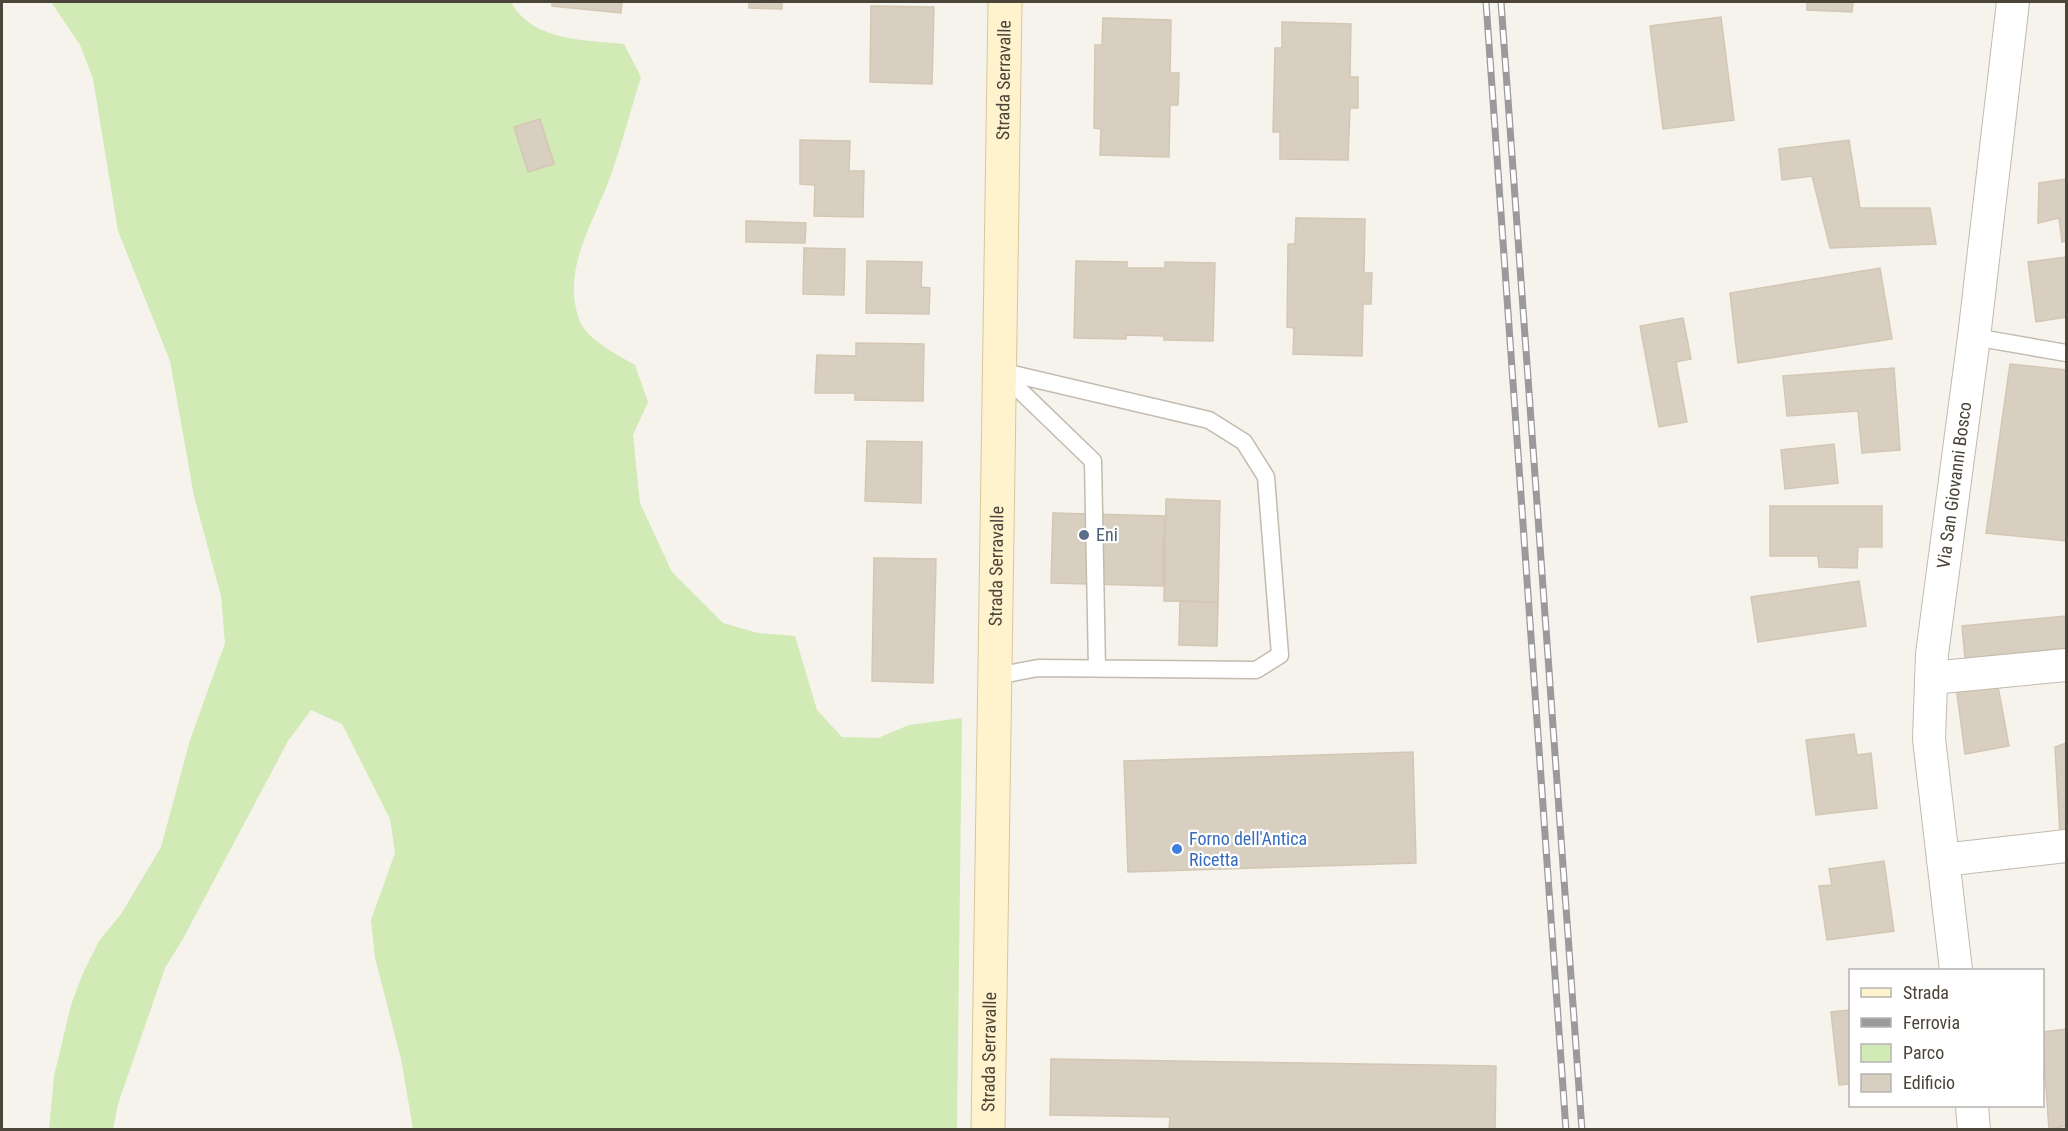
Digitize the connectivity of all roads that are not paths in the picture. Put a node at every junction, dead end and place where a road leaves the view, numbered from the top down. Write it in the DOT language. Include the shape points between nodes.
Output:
graph roads {
  1 [pos="1005,2"];
  2 [pos="2013,2"];
  3 [pos="1974,337"];
  4 [pos="2067,353"];
  5 [pos="1000,371"];
  6 [pos="2067,665"];
  7 [pos="1097,669"];
  8 [pos="996,676"];
  9 [pos="1931,678"];
  10 [pos="2067,846"];
  11 [pos="1943,860"];
  12 [pos="1956,969"];
  13 [pos="1972,1107"];
  14 [pos="988,1130"];
  15 [pos="1974,1130"];
  1 -- 5 [label="main road, Strada Serravalle"];
  2 -- 3 [label="street, Via San Giovanni Bosco"];
  3 -- 4 [label="lane"];
  3 -- 9 [label="street, Via San Giovanni Bosco"];
  5 -- 7 [label="lane" via="1093,461"];
  5 -- 7 [label="lane" via="1209,420 1244,442 1266,477 1280,655 1256,670"];
  5 -- 8 [label="main road, Strada Serravalle"];
  6 -- 9 [label="street"];
  7 -- 8 [label="lane" via="1038,668"];
  8 -- 14 [label="main road, Strada Serravalle"];
  9 -- 11 [label="street, Via San Giovanni Bosco" via="1929,739"];
  10 -- 11 [label="street"];
  11 -- 12 [label="street, Via San Giovanni Bosco"];
  13 -- 15 [label="street"];
}
